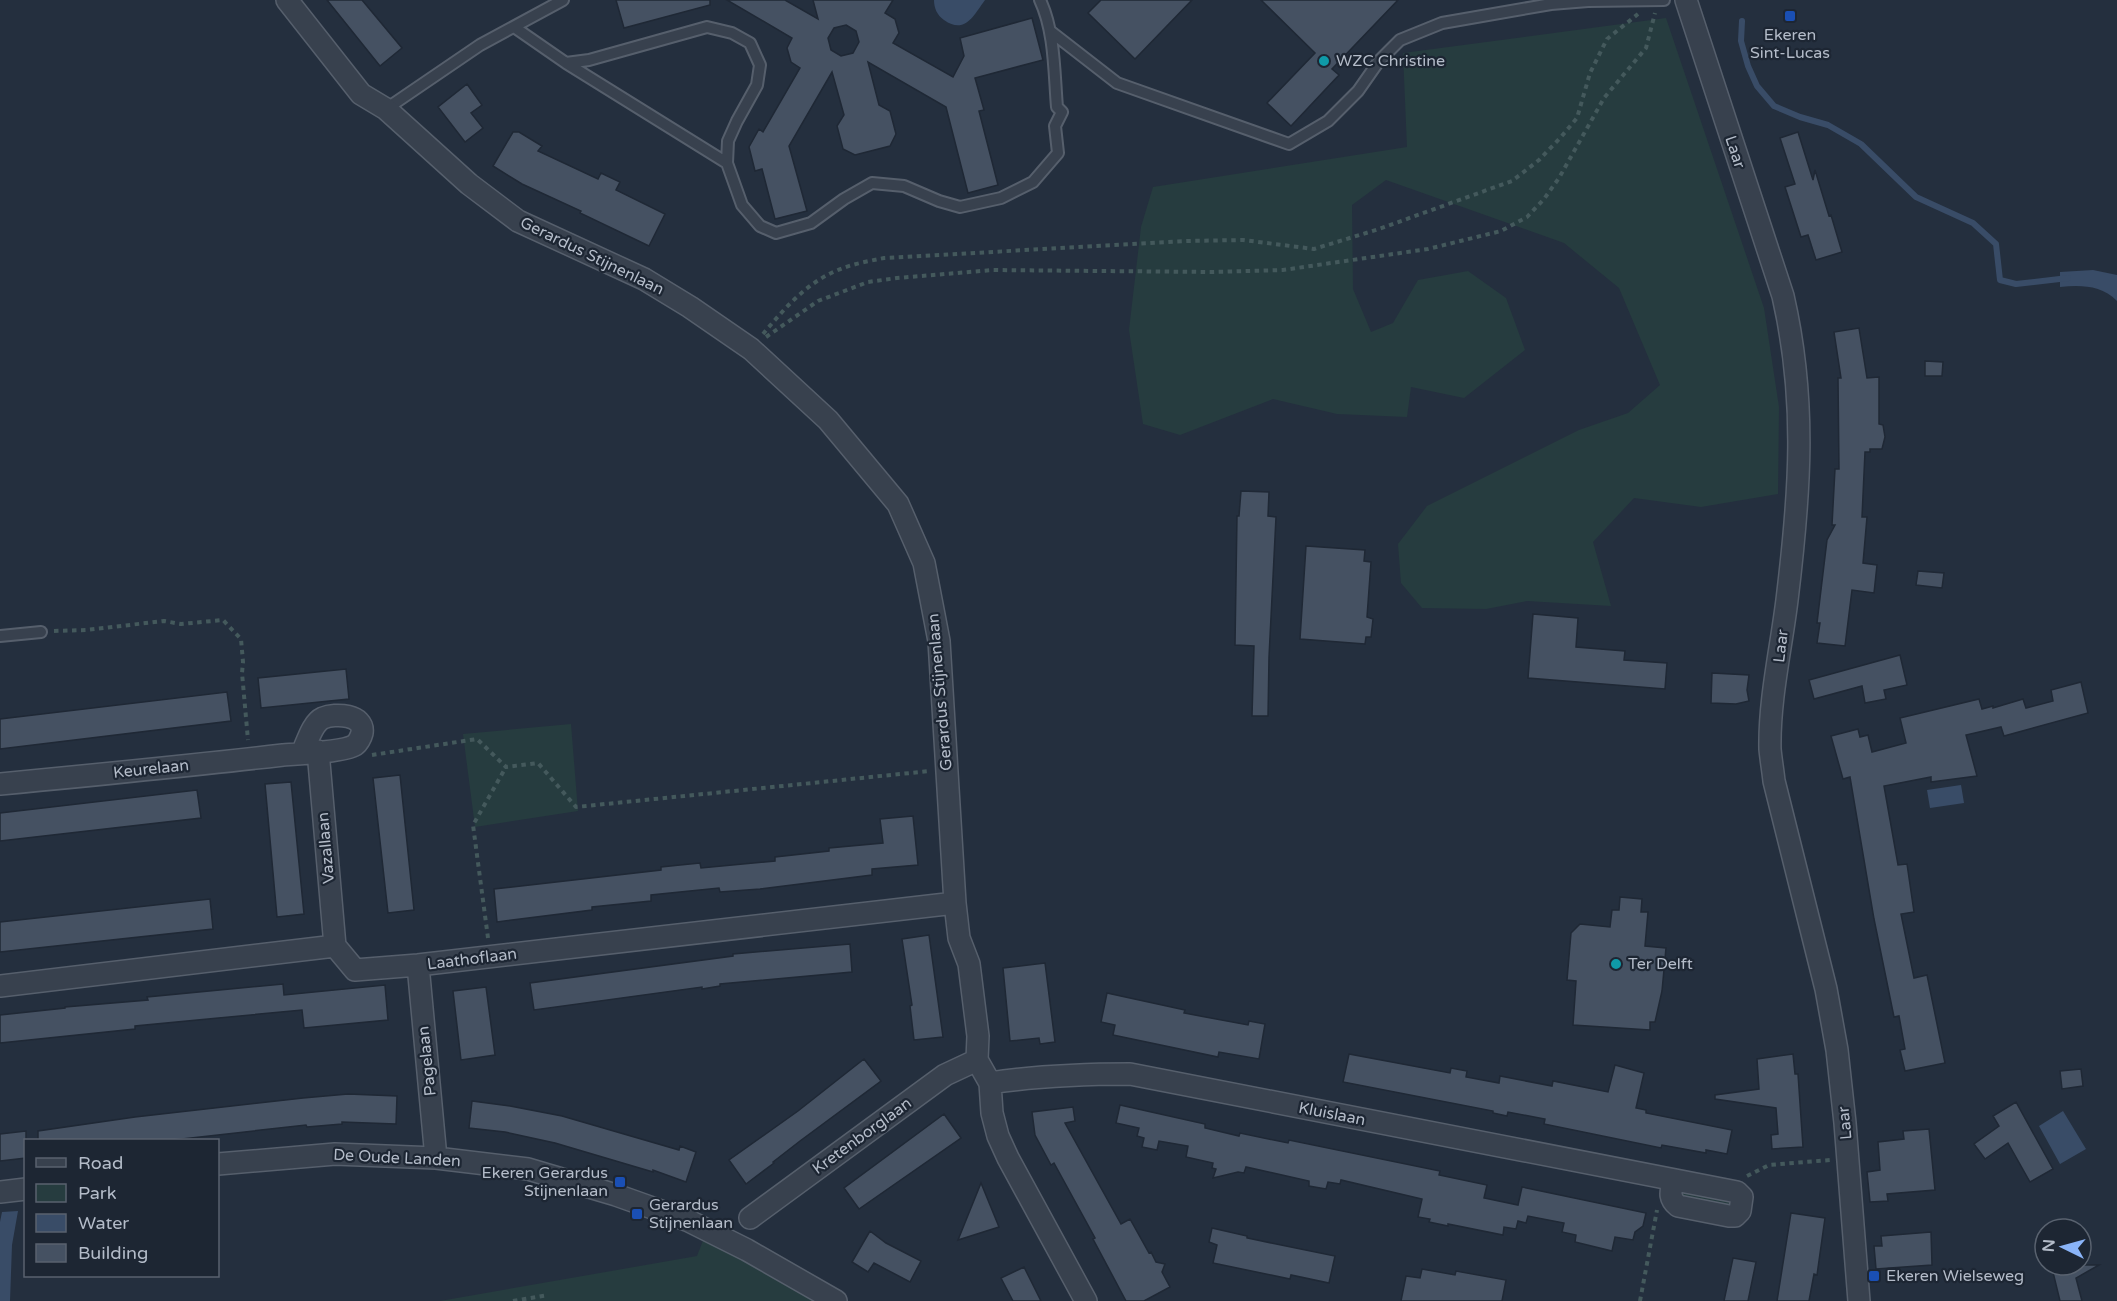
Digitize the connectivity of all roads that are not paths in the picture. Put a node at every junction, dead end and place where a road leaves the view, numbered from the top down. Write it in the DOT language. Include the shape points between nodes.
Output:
graph roads {
  1 [pos="287,0"];
  2 [pos="563,0"];
  3 [pos="1040,0"];
  4 [pos="1686,0"];
  5 [pos="1588,1"];
  6 [pos="1660,1"];
  7 [pos="1550,2"];
  8 [pos="514,27"];
  9 [pos="1050,31"];
  10 [pos="567,63"];
  11 [pos="387,109"];
  12 [pos="728,163"];
  13 [pos="41,632"];
  14 [pos="0,636"];
  15 [pos="310,752"];
  16 [pos="0,784"];
  17 [pos="955,903"];
  18 [pos="335,946"];
  19 [pos="417,965"];
  20 [pos="0,987"];
  21 [pos="977,1060"];
  22 [pos="990,1083"];
  23 [pos="436,1158"];
  24 [pos="219,1164"];
  25 [pos="24,1189"];
  26 [pos="1731,1191"];
  27 [pos="0,1192"];
  28 [pos="750,1218"];
  29 [pos="836,1301"];
  30 [pos="1086,1301"];
  31 [pos="1859,1301"];
  1 -- 11 [label="street, Gerardus Stijnenlaan" via="361,94"];
  2 -- 8 [label="lane"];
  3 -- 9 [label="lane"];
  4 -- 31 [label="street, Laar" via="1783,296 1793,338 1799,393 1797,504 1770,750 1837,1050"];
  5 -- 6 [label="lane"];
  5 -- 7 [label="lane"];
  7 -- 9 [label="lane" via="1442,22 1400,40 1328,121 1289,144 1117,83"];
  8 -- 10 [label="lane"];
  8 -- 11 [label="lane" via="480,45"];
  9 -- 12 [label="lane" via="1057,107 1062,112 1055,126 1058,153 1033,182 1001,198 960,207 904,186 872,183 811,223 776,233 760,226 742,205"];
  10 -- 12 [label="lane"];
  10 -- 12 [label="lane" via="707,27 732,33 750,43 760,65 757,85 728,141"];
  11 -- 17 [label="street, Gerardus Stijnenlaan" via="469,184 518,221 644,279 753,346 828,420 898,504 924,563 939,641"];
  13 -- 14 [label="lane"];
  15 -- 15 [label="street, Keurelaan" via="355,744 362,736 362,727 349,716 323,718 316,724"];
  15 -- 16 [label="street, Keurelaan"];
  15 -- 18 [label="street, Vazallaan"];
  17 -- 19 [label="street, Laathoflaan"];
  17 -- 21 [label="street, Gerardus Stijnenlaan" via="958,938 969,964"];
  18 -- 19 [label="street, Laathoflaan" via="355,970"];
  18 -- 20 [label="street"];
  19 -- 23 [label="street, Pagelaan"];
  21 -- 22 [label="street, Gerardus Stijnenlaan"];
  21 -- 28 [label="street, Kretenborglaan" via="945,1075"];
  22 -- 26 [label="street, Kluislaan" via="1076,1074 1130,1074 1668,1180 1672,1201 1678,1206 1735,1216 1742,1197"];
  22 -- 30 [label="street, Gerardus Stijnenlaan" via="992,1113 1008,1158"];
  23 -- 24 [label="street, De Oude Landen" via="335,1154"];
  23 -- 29 [label="street, De Oude Landen" via="528,1169 658,1210 722,1236"];
  25 -- 27 [label="street"];
}
